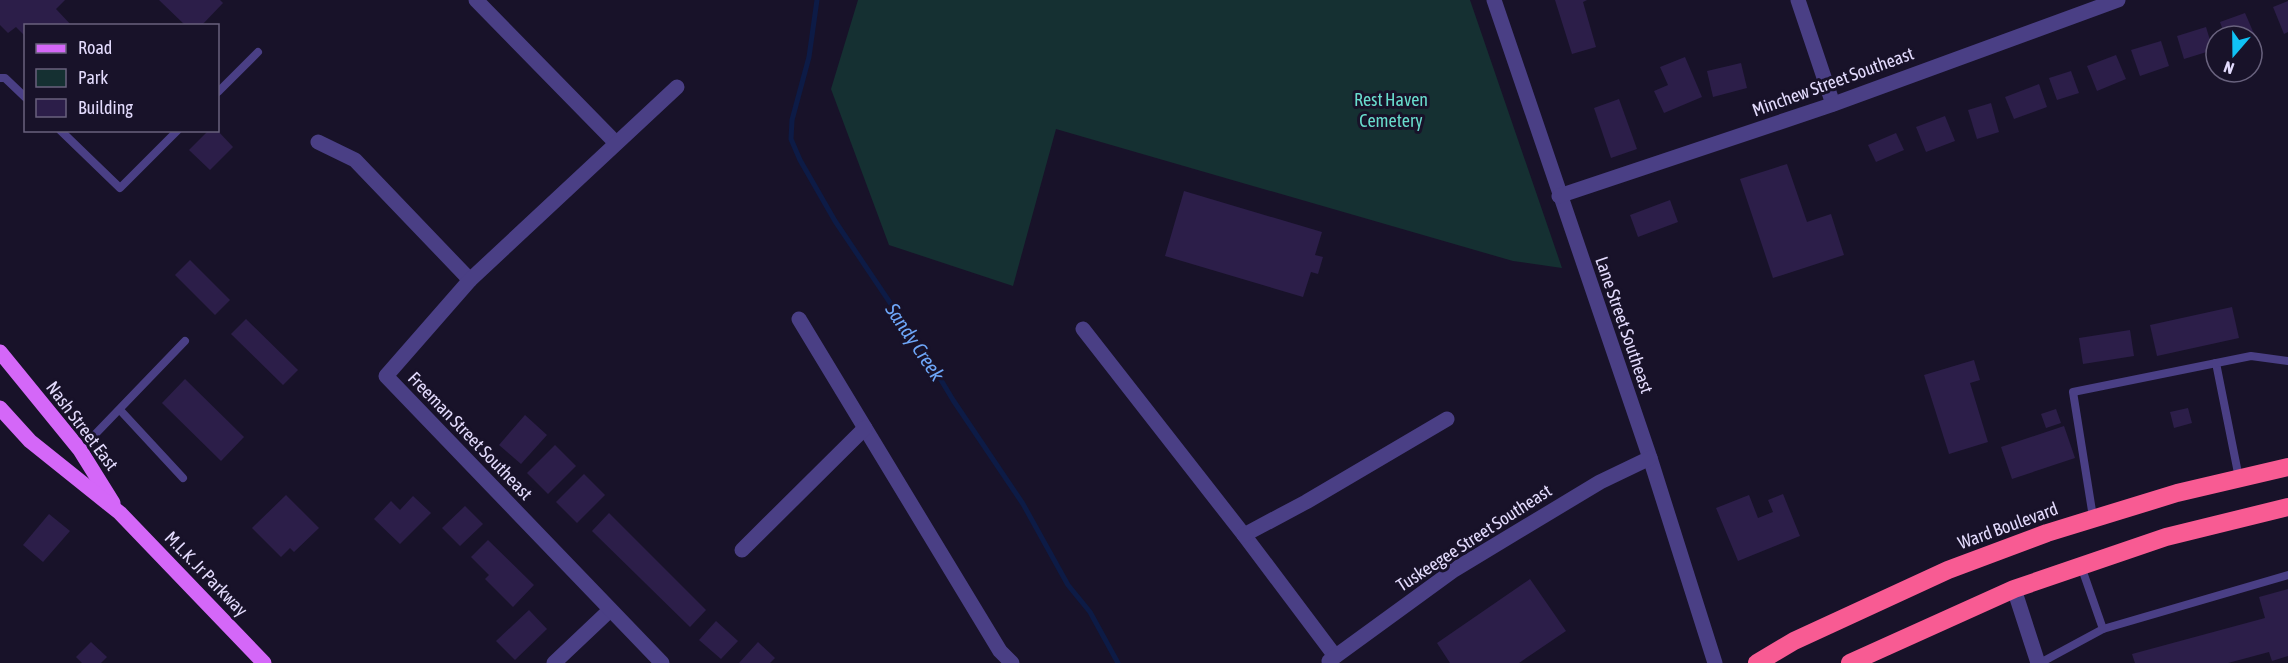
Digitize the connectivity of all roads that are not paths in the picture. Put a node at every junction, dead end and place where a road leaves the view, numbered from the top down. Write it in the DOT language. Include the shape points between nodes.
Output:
graph roads {
  1 [pos="476,0"];
  2 [pos="1494,0"];
  3 [pos="1798,0"];
  4 [pos="2118,0"];
  5 [pos="258,52"];
  6 [pos="0,78"];
  7 [pos="677,87"];
  8 [pos="219,91"];
  9 [pos="24,96"];
  10 [pos="1833,104"];
  11 [pos="62,132"];
  12 [pos="176,132"];
  13 [pos="318,142"];
  14 [pos="615,142"];
  15 [pos="1559,196"];
  16 [pos="470,280"];
  17 [pos="799,319"];
  18 [pos="1083,329"];
  19 [pos="185,341"];
  20 [pos="0,352"];
  21 [pos="2288,361"];
  22 [pos="2216,363"];
  23 [pos="0,408"];
  24 [pos="120,410"];
  25 [pos="1447,419"];
  26 [pos="865,428"];
  27 [pos="81,450"];
  28 [pos="1650,458"];
  29 [pos="2288,467"];
  30 [pos="183,478"];
  31 [pos="2240,478"];
  32 [pos="2288,507"];
  33 [pos="120,513"];
  34 [pos="2093,519"];
  35 [pos="1244,535"];
  36 [pos="742,550"];
  37 [pos="2081,566"];
  38 [pos="2288,575"];
  39 [pos="2014,589"];
  40 [pos="610,610"];
  41 [pos="2103,629"];
  42 [pos="1331,660"];
  43 [pos="1861,661"];
  44 [pos="264,663"];
  45 [pos="554,663"];
  46 [pos="662,663"];
  47 [pos="1012,663"];
  48 [pos="1715,663"];
  49 [pos="1757,663"];
  50 [pos="2039,663"];
  1 -- 14 [label="street"];
  2 -- 15 [label="street, Lane Street Southeast"];
  3 -- 10 [label="street"];
  4 -- 10 [label="street, Minchew Street Southeast"];
  5 -- 8 [label="lane"];
  6 -- 9 [label="lane" via="5,78"];
  7 -- 14 [label="street, Freeman Street Southeast"];
  10 -- 15 [label="street, Minchew Street Southeast"];
  11 -- 12 [label="lane" via="120,188"];
  13 -- 16 [label="street" via="355,160"];
  14 -- 16 [label="street, Freeman Street Southeast"];
  15 -- 28 [label="street, Lane Street Southeast"];
  16 -- 40 [label="street, Freeman Street Southeast" via="386,376"];
  17 -- 26 [label="street"];
  18 -- 35 [label="street"];
  19 -- 24 [label="lane"];
  20 -- 27 [label="main road, Nash Street East"];
  21 -- 22 [label="lane" via="2251,356"];
  22 -- 31 [label="lane"];
  22 -- 34 [label="lane" via="2073,392"];
  23 -- 33 [label="main road, Nash Street East" via="30,441"];
  24 -- 27 [label="lane"];
  24 -- 30 [label="lane"];
  25 -- 35 [label="street"];
  26 -- 36 [label="street"];
  26 -- 47 [label="street" via="1000,651"];
  27 -- 33 [label="main road, Nash Street East"];
  28 -- 42 [label="street, Tuskeegee Street Southeast" via="1600,482 1454,570"];
  28 -- 48 [label="street, Lane Street Southeast"];
  29 -- 31 [label="highway, Ward Boulevard"];
  31 -- 34 [label="highway, Ward Boulevard"];
  32 -- 37 [label="highway" via="2166,537"];
  33 -- 44 [label="main road, M.L.K. Jr Parkway"];
  34 -- 49 [label="highway, Ward Boulevard" via="1948,570 1794,641"];
  35 -- 42 [label="street"];
  37 -- 39 [label="highway"];
  37 -- 41 [label="lane"];
  38 -- 41 [label="lane"];
  39 -- 43 [label="highway"];
  39 -- 50 [label="street"];
  40 -- 45 [label="street"];
  40 -- 46 [label="street, Freeman Street Southeast"];
  41 -- 50 [label="lane"];
}
